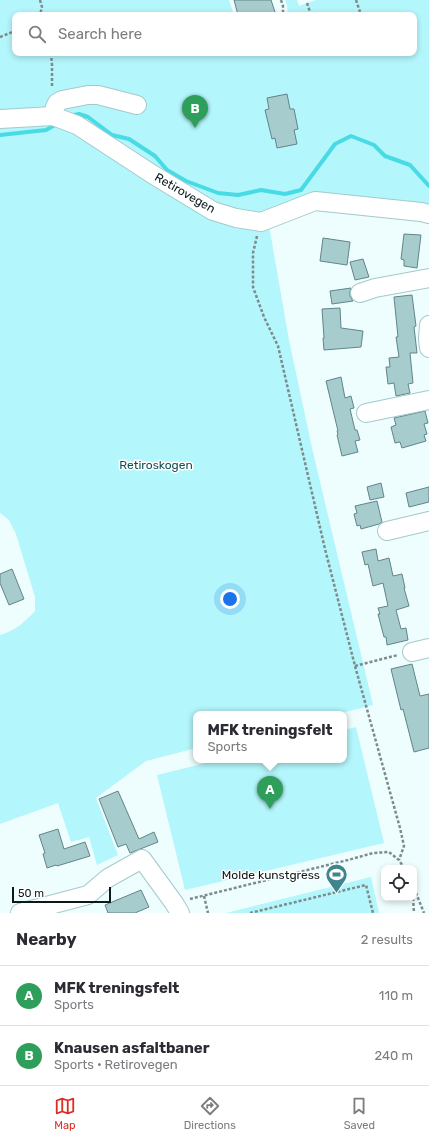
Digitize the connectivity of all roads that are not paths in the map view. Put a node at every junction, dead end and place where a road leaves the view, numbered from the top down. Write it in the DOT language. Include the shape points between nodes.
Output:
graph roads {
  1 [pos="137,105"];
  2 [pos="54,112"];
  3 [pos="0,119"];
  4 [pos="429,214"];
  5 [pos="429,278"];
  6 [pos="360,293"];
  7 [pos="429,325"];
  8 [pos="429,348"];
  9 [pos="429,400"];
  10 [pos="366,413"];
  11 [pos="429,521"];
  12 [pos="387,531"];
  13 [pos="177,908"];
  14 [pos="20,913"];
  1 -- 2 [label="street" via="88,95 62,100 57,103"];
  2 -- 3 [label="street, Retirovegen"];
  2 -- 4 [label="street, Retirovegen" via="213,211 236,218 261,222 314,201"];
  5 -- 6 [label="street"];
  7 -- 8 [label="street"];
  9 -- 10 [label="street"];
  11 -- 12 [label="street"];
  13 -- 14 [label="street" via="142,860 108,878 88,894"];
}
